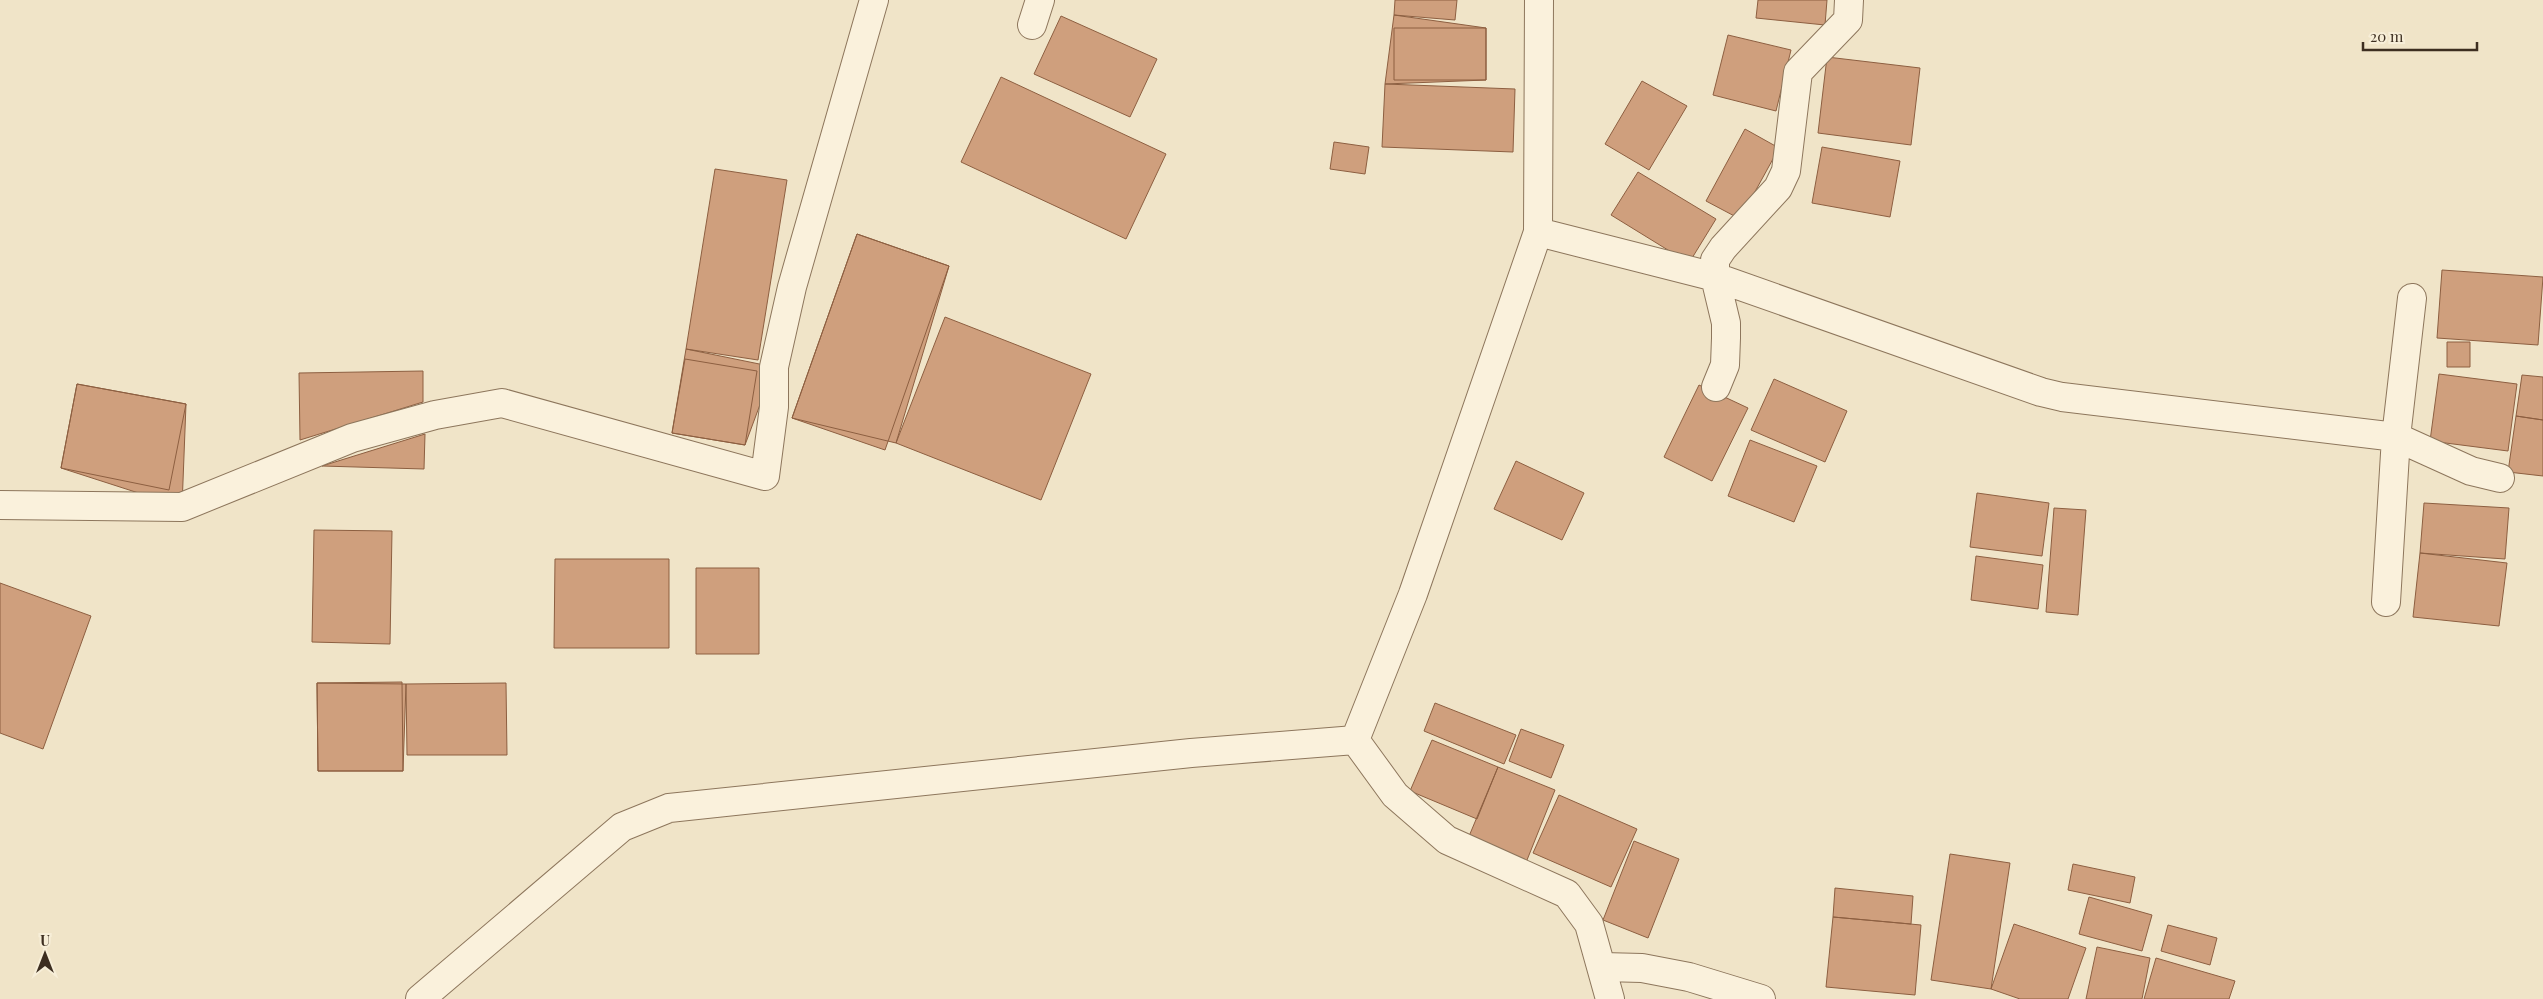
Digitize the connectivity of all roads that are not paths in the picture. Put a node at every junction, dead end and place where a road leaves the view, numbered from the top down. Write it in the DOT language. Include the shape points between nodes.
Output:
graph roads {
  1 [pos="874,0"];
  2 [pos="1540,0"];
  3 [pos="1849,0"];
  4 [pos="1538,232"];
  5 [pos="1715,277"];
  6 [pos="2412,298"];
  7 [pos="1716,387"];
  8 [pos="2396,437"];
  9 [pos="2500,478"];
  10 [pos="0,505"];
  11 [pos="2386,602"];
  12 [pos="1355,740"];
  13 [pos="1602,967"];
  14 [pos="420,999"];
  15 [pos="1610,999"];
  16 [pos="1761,999"];
  1 -- 10 [label="street" via="792,287 774,367 774,407 765,476 502,403 434,414 352,438 182,506"];
  2 -- 4 [label="street"];
  3 -- 5 [label="street" via="1848,20 1798,72 1786,171 1770,198 1723,248 1715,260"];
  4 -- 5 [label="street"];
  4 -- 12 [label="street" via="1413,594"];
  5 -- 7 [label="street" via="1726,323 1725,365"];
  5 -- 8 [label="street" via="2055,395"];
  6 -- 8 [label="street"];
  8 -- 9 [label="street" via="2470,471"];
  8 -- 11 [label="street"];
  12 -- 13 [label="street" via="1395,795 1446,840 1567,894 1589,924"];
  12 -- 14 [label="street" via="1191,753 669,808 622,827"];
  13 -- 15 [label="street"];
  13 -- 16 [label="street" via="1642,968 1689,977"];
}
